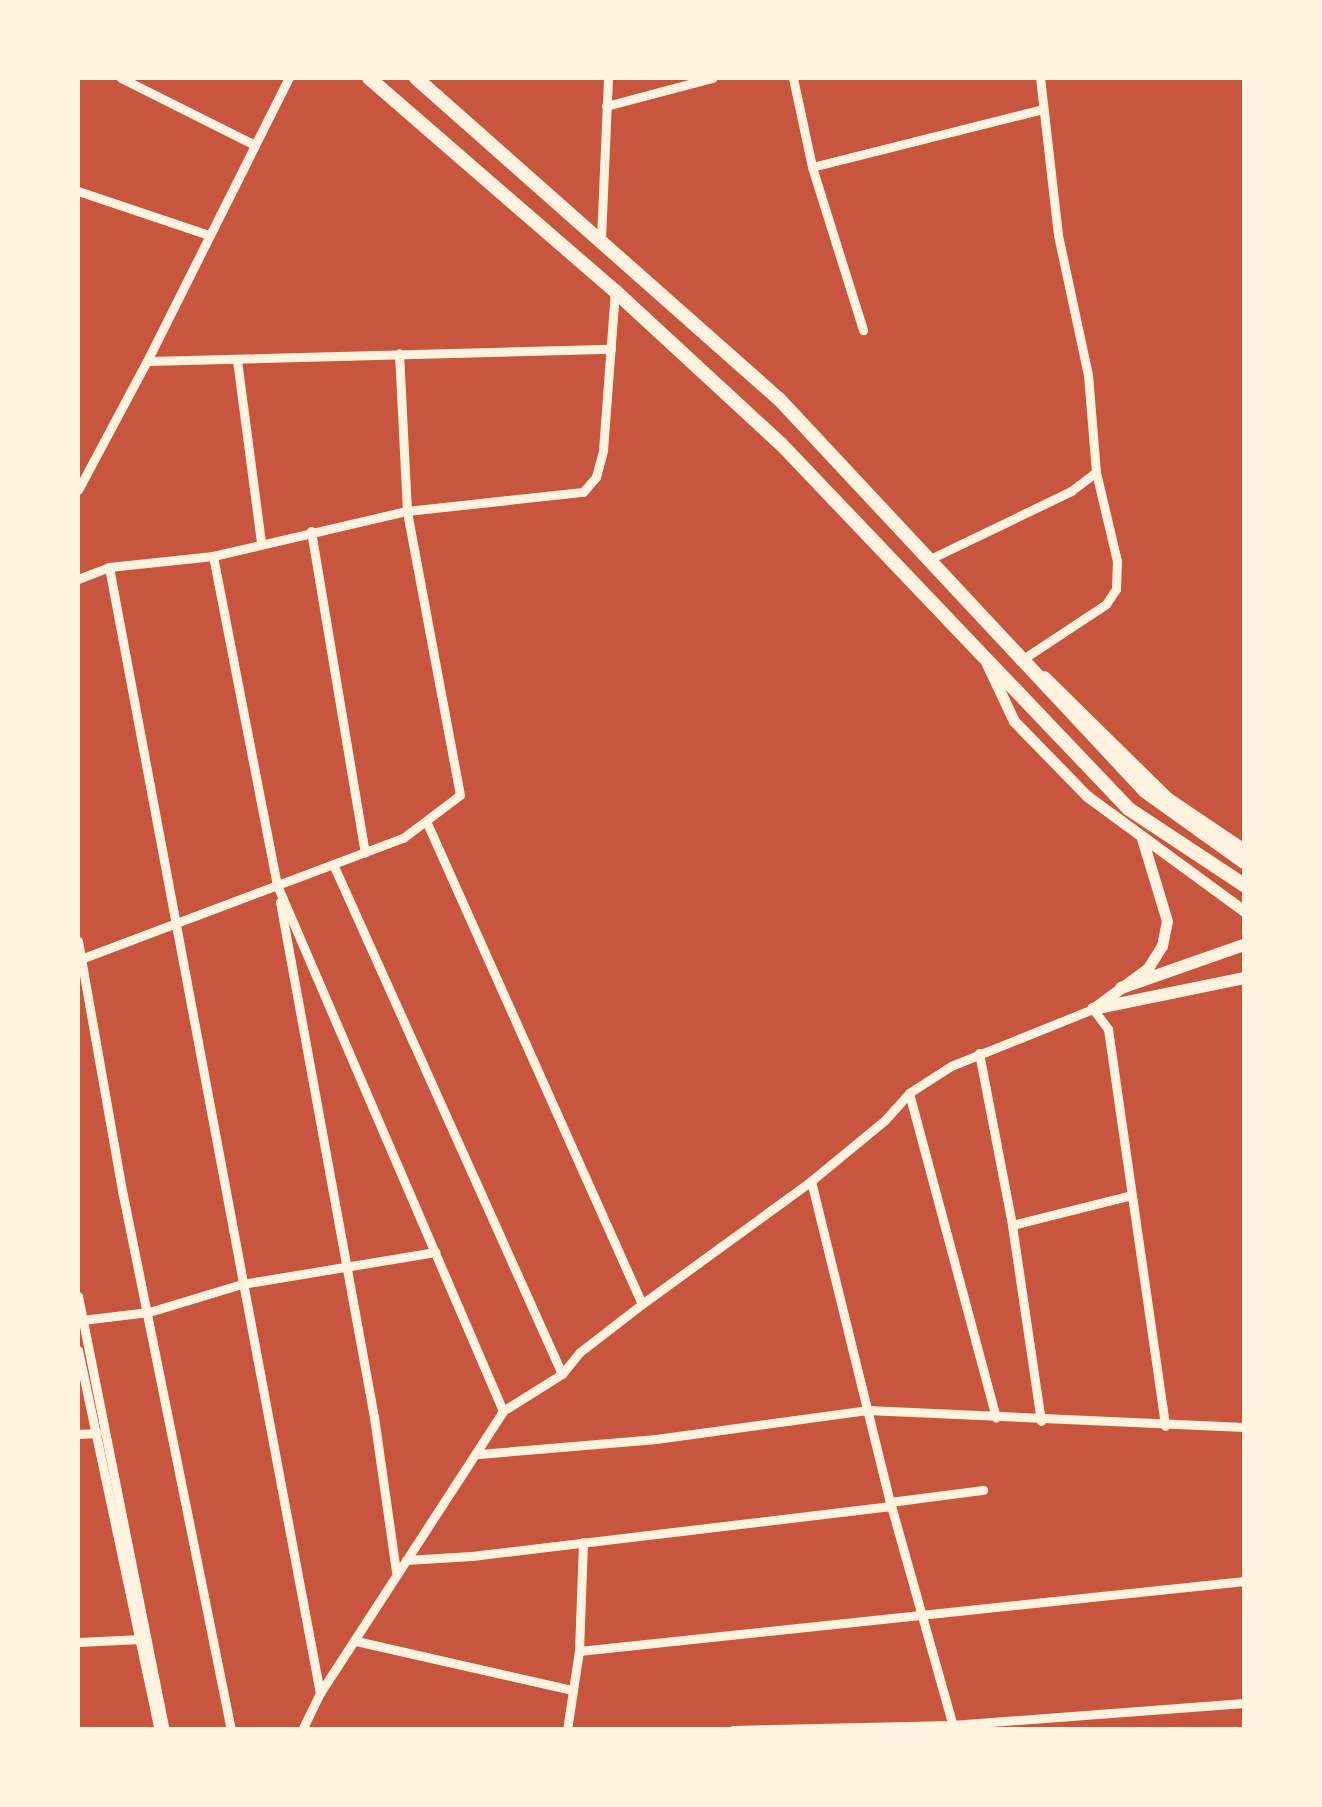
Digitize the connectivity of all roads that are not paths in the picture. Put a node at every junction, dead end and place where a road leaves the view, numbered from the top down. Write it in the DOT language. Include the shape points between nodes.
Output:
graph roads {
  1 [pos="121,78"];
  2 [pos="289,78"];
  3 [pos="370,78"];
  4 [pos="416,78"];
  5 [pos="608,78"];
  6 [pos="712,78"];
  7 [pos="792,78"];
  8 [pos="1040,78"];
  9 [pos="606,106"];
  10 [pos="1043,109"];
  11 [pos="255,145"];
  12 [pos="812,167"];
  13 [pos="78,191"];
  14 [pos="209,235"];
  15 [pos="601,239"];
  16 [pos="615,291"];
  17 [pos="864,330"];
  18 [pos="611,349"];
  19 [pos="399,353"];
  20 [pos="237,360"];
  21 [pos="148,361"];
  22 [pos="1096,472"];
  23 [pos="78,490"];
  24 [pos="407,511"];
  25 [pos="311,531"];
  26 [pos="261,542"];
  27 [pos="212,556"];
  28 [pos="930,559"];
  29 [pos="109,567"];
  30 [pos="78,579"];
  31 [pos="981,652"];
  32 [pos="1020,661"];
  33 [pos="427,823"];
  34 [pos="1142,838"];
  35 [pos="1244,848"];
  36 [pos="365,852"];
  37 [pos="1244,862"];
  38 [pos="333,864"];
  39 [pos="1244,885"];
  40 [pos="277,886"];
  41 [pos="1244,911"];
  42 [pos="174,924"];
  43 [pos="78,941"];
  44 [pos="1244,945"];
  45 [pos="79,960"];
  46 [pos="1244,978"];
  47 [pos="1121,988"];
  48 [pos="1093,1009"];
  49 [pos="979,1053"];
  50 [pos="909,1093"];
  51 [pos="811,1181"];
  52 [pos="1130,1195"];
  53 [pos="1012,1225"];
  54 [pos="435,1252"];
  55 [pos="346,1269"];
  56 [pos="242,1284"];
  57 [pos="78,1296"];
  58 [pos="642,1304"];
  59 [pos="149,1312"];
  60 [pos="82,1320"];
  61 [pos="78,1350"];
  62 [pos="562,1374"];
  63 [pos="867,1410"];
  64 [pos="503,1411"];
  65 [pos="996,1418"];
  66 [pos="1041,1422"];
  67 [pos="1165,1426"];
  68 [pos="1244,1427"];
  69 [pos="97,1432"];
  70 [pos="78,1434"];
  71 [pos="479,1454"];
  72 [pos="983,1490"];
  73 [pos="890,1504"];
  74 [pos="583,1542"];
  75 [pos="406,1560"];
  76 [pos="396,1574"];
  77 [pos="1244,1581"];
  78 [pos="921,1612"];
  79 [pos="141,1639"];
  80 [pos="356,1641"];
  81 [pos="78,1642"];
  82 [pos="579,1651"];
  83 [pos="572,1690"];
  84 [pos="320,1692"];
  85 [pos="1244,1704"];
  86 [pos="953,1727"];
  87 [pos="162,1730"];
  88 [pos="231,1730"];
  89 [pos="302,1730"];
  90 [pos="567,1730"];
  91 [pos="733,1730"];
  1 -- 11 [label="street"];
  2 -- 11 [label="street"];
  3 -- 16 [label="highway"];
  4 -- 15 [label="highway"];
  5 -- 9 [label="street"];
  6 -- 9 [label="street"];
  7 -- 12 [label="street"];
  8 -- 10 [label="street"];
  9 -- 15 [label="street"];
  10 -- 12 [label="street"];
  10 -- 22 [label="street" via="1058,235 1086,360"];
  11 -- 14 [label="street"];
  12 -- 17 [label="street"];
  13 -- 14 [label="street"];
  14 -- 21 [label="street"];
  15 -- 28 [label="highway" via="779,399"];
  16 -- 18 [label="street"];
  16 -- 31 [label="highway" via="781,444"];
  18 -- 19 [label="street"];
  18 -- 24 [label="street" via="603,450 596,477 583,492"];
  19 -- 20 [label="street"];
  19 -- 24 [label="street"];
  20 -- 21 [label="street"];
  20 -- 26 [label="street"];
  21 -- 23 [label="street"];
  22 -- 28 [label="street" via="1071,491"];
  22 -- 32 [label="street" via="1116,590 1106,604"];
  24 -- 25 [label="street"];
  24 -- 33 [label="street" via="460,795"];
  25 -- 26 [label="street"];
  25 -- 36 [label="street"];
  26 -- 27 [label="street"];
  27 -- 29 [label="street"];
  27 -- 40 [label="street"];
  28 -- 32 [label="highway"];
  29 -- 30 [label="street"];
  29 -- 42 [label="street"];
  31 -- 34 [label="street" via="1014,721 1087,796"];
  31 -- 39 [label="highway" via="1129,809"];
  32 -- 35 [label="street" via="1056,684 1167,797"];
  32 -- 37 [label="highway" via="1145,791"];
  33 -- 36 [label="street"];
  33 -- 58 [label="street"];
  34 -- 41 [label="street"];
  34 -- 47 [label="street" via="1167,921 1148,968"];
  36 -- 38 [label="street"];
  38 -- 40 [label="street"];
  38 -- 62 [label="street"];
  40 -- 42 [label="street"];
  40 -- 54 [label="street"];
  40 -- 55 [label="street"];
  42 -- 45 [label="street"];
  42 -- 56 [label="street"];
  43 -- 45 [label="street"];
  44 -- 47 [label="main road"];
  45 -- 59 [label="street"];
  46 -- 48 [label="main road"];
  47 -- 48 [label="street"];
  48 -- 49 [label="street"];
  48 -- 52 [label="street" via="1108,1029"];
  49 -- 50 [label="street"];
  49 -- 53 [label="street"];
  50 -- 51 [label="street"];
  50 -- 65 [label="street"];
  51 -- 58 [label="street"];
  51 -- 63 [label="street"];
  52 -- 53 [label="street"];
  52 -- 67 [label="street"];
  53 -- 66 [label="street"];
  54 -- 55 [label="street"];
  54 -- 64 [label="street"];
  55 -- 56 [label="street"];
  55 -- 76 [label="street"];
  56 -- 59 [label="street"];
  56 -- 84 [label="street"];
  57 -- 60 [label="street"];
  58 -- 62 [label="street"];
  59 -- 60 [label="street"];
  59 -- 88 [label="street"];
  60 -- 87 [label="street"];
  61 -- 69 [label="street"];
  62 -- 64 [label="street"];
  63 -- 65 [label="street"];
  63 -- 71 [label="street" via="656,1440"];
  63 -- 73 [label="street"];
  64 -- 71 [label="street"];
  65 -- 66 [label="street"];
  66 -- 67 [label="street"];
  67 -- 68 [label="street"];
  69 -- 70 [label="street"];
  69 -- 79 [label="street"];
  71 -- 75 [label="street"];
  72 -- 73 [label="street"];
  73 -- 74 [label="street"];
  73 -- 78 [label="street"];
  74 -- 75 [label="street"];
  74 -- 82 [label="street"];
  75 -- 76 [label="street"];
  76 -- 80 [label="street"];
  77 -- 78 [label="street"];
  78 -- 82 [label="street"];
  78 -- 86 [label="street"];
  79 -- 81 [label="street"];
  79 -- 87 [label="street"];
  80 -- 83 [label="street"];
  80 -- 84 [label="street"];
  82 -- 83 [label="street"];
  83 -- 90 [label="street"];
  84 -- 89 [label="street"];
  85 -- 86 [label="street"];
  86 -- 91 [label="street"];
}
